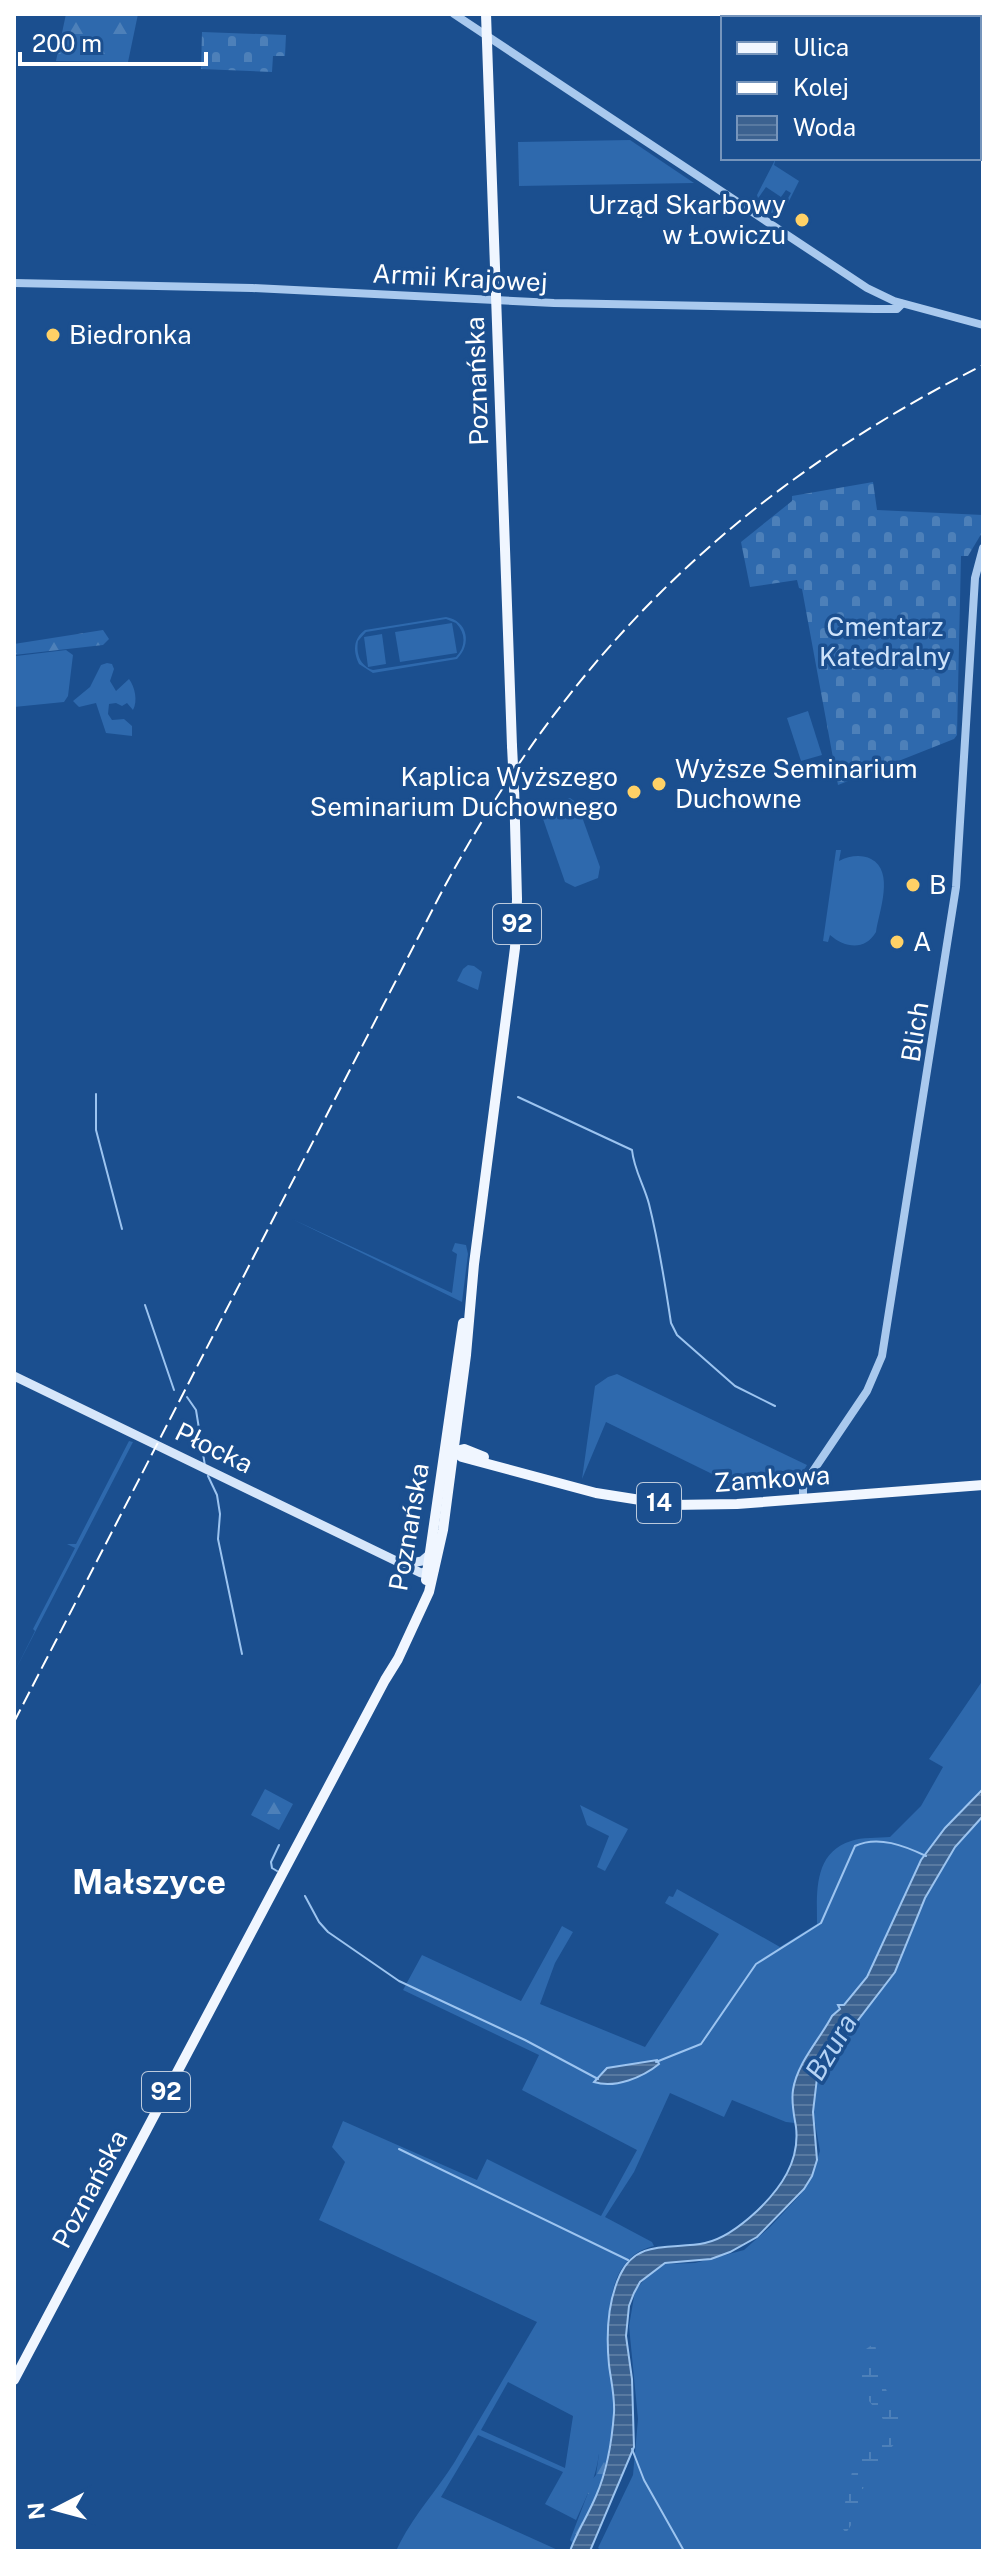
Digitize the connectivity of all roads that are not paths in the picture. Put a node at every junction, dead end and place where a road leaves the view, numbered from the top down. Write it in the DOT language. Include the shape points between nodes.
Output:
graph roads {
  1 [pos="454,14"];
  2 [pos="486,14"];
  3 [pos="486,36"];
  4 [pos="14,283"];
  5 [pos="496,299"];
  6 [pos="902,304"];
  7 [pos="983,325"];
  8 [pos="983,548"];
  9 [pos="473,1275"];
  10 [pos="14,1376"];
  11 [pos="458,1414"];
  12 [pos="448,1422"];
  13 [pos="453,1450"];
  14 [pos="443,1460"];
  15 [pos="490,1462"];
  16 [pos="983,1485"];
  17 [pos="448,1490"];
  18 [pos="803,1499"];
  19 [pos="429,1555"];
  20 [pos="395,1559"];
  21 [pos="410,1563"];
  22 [pos="428,1577"];
  23 [pos="14,2380"];
  1 -- 3 [label="street"];
  2 -- 3 [label="main road, Poznańska / 92"];
  3 -- 5 [label="main road, Poznańska / 92"];
  3 -- 6 [label="street" via="867,288"];
  4 -- 5 [label="street, Armii Krajowej"];
  5 -- 6 [label="street, Armii Krajowej" via="897,309"];
  5 -- 9 [label="main road, Poznańska / 92, bridge" via="517,923"];
  6 -- 7 [label="street"];
  8 -- 18 [label="street, Blich" via="975,578 956,887 882,1356 867,1391 807,1480"];
  9 -- 11 [label="main road, Poznańska / 92"];
  9 -- 12 [label="main road, Poznańska / 92"];
  10 -- 20 [label="main road, Płocka"];
  11 -- 13 [label="main road, Poznańska / 92"];
  11 -- 15 [label="main road, Zamkowa / 14" via="467,1443"];
  12 -- 13 [label="main road, Poznańska"];
  12 -- 14 [label="main road, Poznańska / 92"];
  13 -- 14 [label="main road"];
  13 -- 15 [label="main road, Zamkowa / 14"];
  13 -- 17 [label="main road, Poznańska / 92"];
  14 -- 19 [label="main road, Poznańska / 92"];
  15 -- 17 [label="main road" via="461,1465"];
  15 -- 18 [label="main road, Zamkowa / 14" via="643,1502 698,1505"];
  16 -- 18 [label="main road, Zamkowa / 14"];
  17 -- 22 [label="main road, Poznańska / 92"];
  19 -- 21 [label="main road"];
  19 -- 22 [label="main road, Poznańska / 92"];
  20 -- 21 [label="main road, Płocka"];
  20 -- 22 [label="main road, Płocka"];
  21 -- 22 [label="main road, Płocka" via="422,1566"];
  22 -- 23 [label="main road, Poznańska / 92" via="398,1659"];
}
